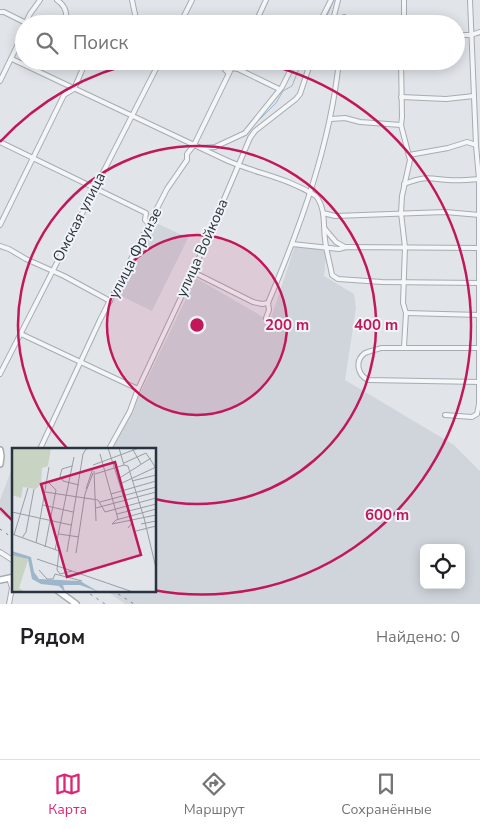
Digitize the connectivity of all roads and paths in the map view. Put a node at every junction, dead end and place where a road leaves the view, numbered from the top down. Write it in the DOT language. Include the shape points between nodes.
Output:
graph roads {
  1 [pos="40,0"];
  2 [pos="57,0"];
  3 [pos="132,0"];
  4 [pos="192,0"];
  5 [pos="266,0"];
  6 [pos="331,0"];
  7 [pos="338,0"];
  8 [pos="404,0"];
  9 [pos="470,0"];
  10 [pos="0,12"];
  11 [pos="30,15"];
  12 [pos="66,15"];
  13 [pos="135,15"];
  14 [pos="184,15"];
  15 [pos="258,15"];
  16 [pos="324,15"];
  17 [pos="334,15"];
  18 [pos="404,15"];
  19 [pos="15,18"];
  20 [pos="480,32"];
  21 [pos="465,35"];
  22 [pos="471,35"];
  23 [pos="15,52"];
  24 [pos="12,59"];
  25 [pos="15,60"];
  26 [pos="35,70"];
  27 [pos="82,70"];
  28 [pos="155,70"];
  29 [pos="226,70"];
  30 [pos="230,70"];
  31 [pos="240,70"];
  32 [pos="290,70"];
  33 [pos="309,70"];
  34 [pos="338,70"];
  35 [pos="401,70"];
  36 [pos="228,73"];
  37 [pos="0,81"];
  38 [pos="74,89"];
  39 [pos="279,89"];
  40 [pos="474,96"];
  41 [pos="401,98"];
  42 [pos="474,105"];
  43 [pos="480,105"];
  44 [pos="132,116"];
  45 [pos="331,119"];
  46 [pos="401,125"];
  47 [pos="478,138"];
  48 [pos="0,142"];
  49 [pos="194,145"];
  50 [pos="476,145"];
  51 [pos="202,148"];
  52 [pos="409,154"];
  53 [pos="34,158"];
  54 [pos="237,166"];
  55 [pos="479,179"];
  56 [pos="404,184"];
  57 [pos="95,187"];
  58 [pos="310,192"];
  59 [pos="323,213"];
  60 [pos="401,213"];
  61 [pos="479,215"];
  62 [pos="148,224"];
  63 [pos="0,225"];
  64 [pos="324,229"];
  65 [pos="292,244"];
  66 [pos="0,246"];
  67 [pos="327,247"];
  68 [pos="346,247"];
  69 [pos="405,247"];
  70 [pos="480,248"];
  71 [pos="52,271"];
  72 [pos="193,272"];
  73 [pos="403,282"];
  74 [pos="479,283"];
  75 [pos="110,302"];
  76 [pos="268,303"];
  77 [pos="406,313"];
  78 [pos="479,315"];
  79 [pos="266,318"];
  80 [pos="21,334"];
  81 [pos="404,347"];
  82 [pos="479,348"];
  83 [pos="81,363"];
  84 [pos="0,374"];
  85 [pos="480,382"];
  86 [pos="138,389"];
  87 [pos="446,415"];
  88 [pos="40,448"];
  89 [pos="110,448"];
  90 [pos="0,450"];
  91 [pos="0,464"];
  92 [pos="0,552"];
  93 [pos="12,560"];
  94 [pos="11,578"];
  95 [pos="0,580"];
  96 [pos="60,592"];
  97 [pos="8,604"];
  98 [pos="76,604"];
  1 -- 11 [label="street"];
  2 -- 12 [label="street" via="66,9"];
  3 -- 13 [label="street"];
  4 -- 14 [label="street"];
  5 -- 15 [label="street"];
  6 -- 16 [label="street"];
  7 -- 17 [label="street"];
  8 -- 18 [label="street"];
  9 -- 22 [label="street"];
  10 -- 19 [label="street"];
  20 -- 22 [label="street"];
  21 -- 22 [label="street"];
  22 -- 40 [label="street"];
  23 -- 24 [label="street"];
  24 -- 25 [label="street"];
  24 -- 37 [label="street"];
  26 -- 38 [label="street"];
  27 -- 38 [label="street"];
  28 -- 44 [label="street, Омская улица"];
  29 -- 36 [label="street"];
  30 -- 36 [label="street, улица Фрунзе"];
  31 -- 39 [label="street"];
  32 -- 39 [label="street"];
  33 -- 54 [label="street, улица Войкова" via="300,94 255,131"];
  34 -- 45 [label="street"];
  35 -- 41 [label="street"];
  36 -- 49 [label="street, улица Фрунзе"];
  38 -- 44 [label="street"];
  38 -- 53 [label="street" via="64,95"];
  39 -- 51 [label="street" via="245,133 215,147"];
  40 -- 41 [label="street"];
  40 -- 42 [label="street"];
  41 -- 46 [label="street"];
  42 -- 43 [label="street"];
  42 -- 47 [label="street"];
  44 -- 49 [label="street"];
  44 -- 57 [label="street, Омская улица"];
  45 -- 46 [label="street"];
  45 -- 58 [label="street"];
  46 -- 52 [label="street"];
  47 -- 50 [label="street"];
  48 -- 53 [label="street"];
  49 -- 51 [label="street"];
  49 -- 62 [label="street, улица Фрунзе"];
  50 -- 52 [label="street" via="467,142"];
  50 -- 55 [label="street"];
  51 -- 54 [label="street"];
  52 -- 56 [label="street" via="410,167"];
  53 -- 57 [label="street"];
  53 -- 63 [label="street"];
  54 -- 58 [label="street" via="277,177"];
  54 -- 72 [label="street, улица Войкова"];
  55 -- 56 [label="street" via="431,177"];
  55 -- 61 [label="street"];
  56 -- 60 [label="street"];
  57 -- 62 [label="street" via="146,213"];
  57 -- 71 [label="street, Омская улица"];
  58 -- 59 [label="street" via="320,202"];
  58 -- 65 [label="street"];
  59 -- 60 [label="street" via="335,216"];
  59 -- 64 [label="street"];
  60 -- 61 [label="street"];
  60 -- 69 [label="street"];
  61 -- 70 [label="street"];
  62 -- 75 [label="street, улица Фрунзе"];
  64 -- 67 [label="street"];
  64 -- 68 [label="street"];
  65 -- 67 [label="street"];
  65 -- 76 [label="street"];
  66 -- 71 [label="street"];
  67 -- 68 [label="street"];
  67 -- 73 [label="street" via="332,275 338,279"];
  68 -- 69 [label="street"];
  69 -- 70 [label="street"];
  69 -- 73 [label="street"];
  70 -- 74 [label="street"];
  71 -- 75 [label="street"];
  71 -- 80 [label="street, Омская улица"];
  72 -- 76 [label="street" via="252,302"];
  72 -- 86 [label="street, улица Войкова"];
  73 -- 74 [label="street"];
  73 -- 77 [label="street"];
  74 -- 78 [label="street"];
  75 -- 83 [label="street, улица Фрунзе"];
  76 -- 79 [label="street"];
  77 -- 78 [label="street"];
  77 -- 81 [label="street"];
  78 -- 82 [label="street"];
  80 -- 83 [label="street"];
  80 -- 84 [label="street, Омская улица"];
  81 -- 82 [label="street"];
  81 -- 85 [label="street" via="366,352 358,366 360,374 368,380"];
  82 -- 85 [label="street"];
  83 -- 86 [label="street"];
  83 -- 88 [label="street, улица Фрунзе"];
  85 -- 87 [label="street" via="477,414 472,417"];
  86 -- 89 [label="street, улица Войкова"];
  90 -- 91 [label="street"];
  92 -- 93 [label="street"];
  94 -- 95 [label="street"];
  94 -- 97 [label="street" via="11,600"];
  96 -- 98 [label="street"];
}
